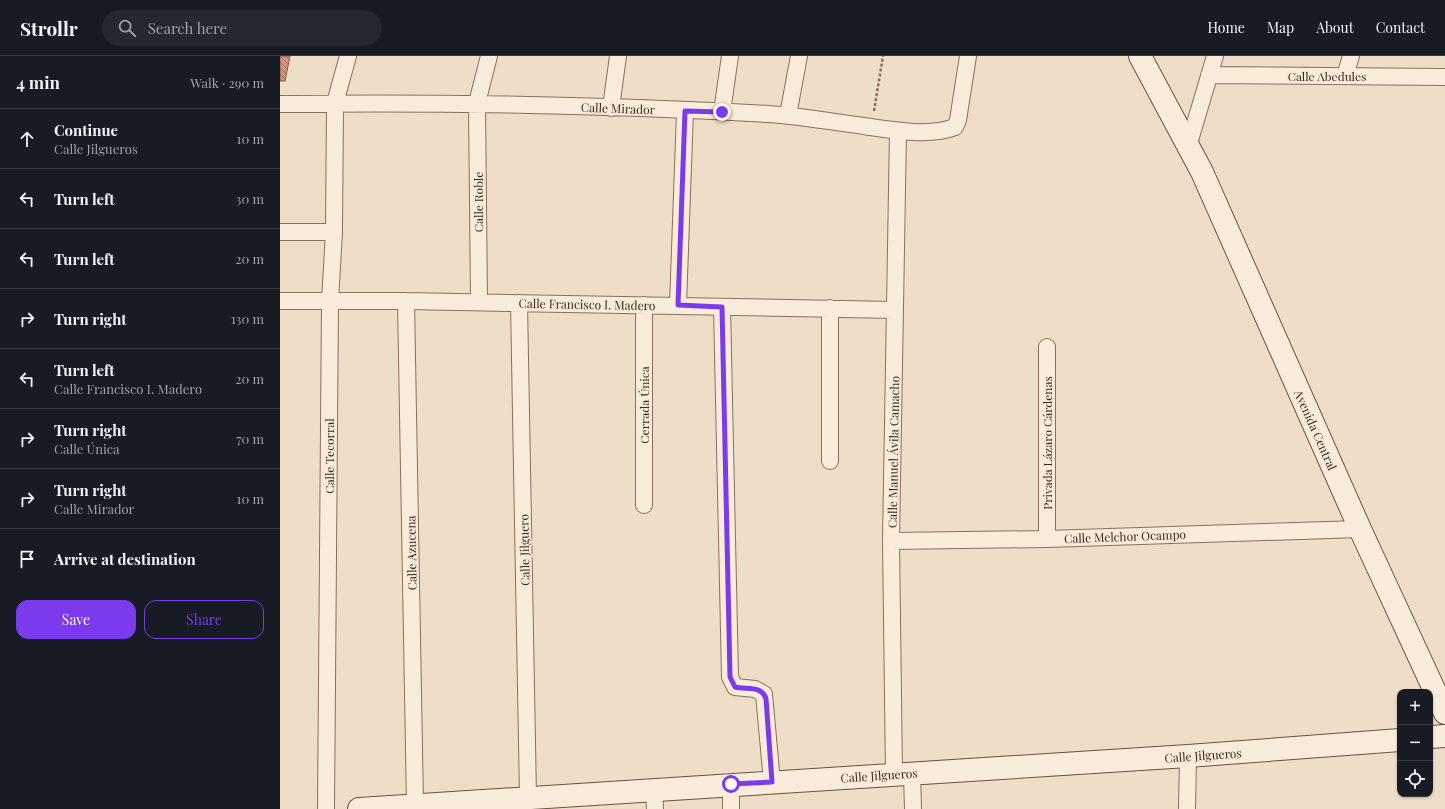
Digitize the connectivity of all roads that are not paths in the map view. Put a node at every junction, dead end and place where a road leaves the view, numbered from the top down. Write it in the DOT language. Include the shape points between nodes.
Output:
graph roads {
  1 [pos="348,56"];
  2 [pos="489,56"];
  3 [pos="618,56"];
  4 [pos="730,56"];
  5 [pos="799,56"];
  6 [pos="968,56"];
  7 [pos="1140,56"];
  8 [pos="1214,56"];
  9 [pos="1351,56"];
  10 [pos="1209,75"];
  11 [pos="1345,76"];
  12 [pos="1445,77"];
  13 [pos="335,103"];
  14 [pos="477,103"];
  15 [pos="280,104"];
  16 [pos="611,108"];
  17 [pos="685,111"];
  18 [pos="722,112"];
  19 [pos="788,115"];
  20 [pos="898,131"];
  21 [pos="1188,147"];
  22 [pos="280,232"];
  23 [pos="334,232"];
  24 [pos="280,301"];
  25 [pos="330,301"];
  26 [pos="406,301"];
  27 [pos="478,302"];
  28 [pos="519,302"];
  29 [pos="644,305"];
  30 [pos="678,305"];
  31 [pos="722,307"];
  32 [pos="830,308"];
  33 [pos="895,310"];
  34 [pos="1048,347"];
  35 [pos="830,462"];
  36 [pos="644,505"];
  37 [pos="1360,529"];
  38 [pos="1047,539"];
  39 [pos="891,541"];
  40 [pos="1445,713"];
  41 [pos="1445,736"];
  42 [pos="1433,737"];
  43 [pos="1397,740"];
  44 [pos="1188,756"];
  45 [pos="903,773"];
  46 [pos="772,782"];
  47 [pos="731,784"];
  48 [pos="528,798"];
  49 [pos="655,799"];
  50 [pos="559,802"];
  51 [pos="415,805"];
  52 [pos="326,809"];
  53 [pos="358,809"];
  54 [pos="731,809"];
  55 [pos="913,809"];
  56 [pos="1187,809"];
  1 -- 13 [label="street, Calle Tecorral"];
  2 -- 14 [label="street, Calle Roble"];
  3 -- 16 [label="street"];
  4 -- 18 [label="street"];
  5 -- 19 [label="street"];
  6 -- 20 [label="street, Calle Mirador" via="960,112 955,127 938,131"];
  7 -- 21 [label="street, Avenida Central"];
  8 -- 10 [label="street"];
  9 -- 11 [label="street"];
  10 -- 11 [label="street, Calle Abedules"];
  10 -- 21 [label="street"];
  11 -- 12 [label="street, Calle Abedules"];
  13 -- 14 [label="street, Calle Mirador"];
  13 -- 15 [label="street, Calle Mirador"];
  13 -- 23 [label="street, Calle Tecorral"];
  14 -- 16 [label="street, Calle Mirador"];
  14 -- 27 [label="street, Calle Roble"];
  16 -- 17 [label="street, Calle Mirador"];
  17 -- 18 [label="street, Calle Mirador"];
  17 -- 30 [label="street"];
  18 -- 19 [label="street, Calle Mirador"];
  19 -- 20 [label="street, Calle Mirador"];
  20 -- 33 [label="street, Calle Manuel Ávila Camacho"];
  21 -- 37 [label="street, Avenida Central" via="1205,179"];
  22 -- 23 [label="street"];
  23 -- 25 [label="street, Calle Tecorral"];
  24 -- 25 [label="street, Calle Francisco I. Madero"];
  25 -- 26 [label="street, Calle Francisco I. Madero"];
  25 -- 52 [label="street, Calle Tecorral"];
  26 -- 27 [label="street, Calle Francisco I. Madero"];
  26 -- 51 [label="street, Calle Azucena"];
  27 -- 28 [label="street, Calle Francisco I. Madero"];
  28 -- 29 [label="street, Calle Francisco I. Madero"];
  28 -- 48 [label="street, Calle Jilguero"];
  29 -- 30 [label="street, Calle Francisco I. Madero"];
  29 -- 36 [label="street, Cerrada Única"];
  30 -- 31 [label="street, Calle Francisco I. Madero"];
  31 -- 32 [label="street, Calle Francisco I. Madero"];
  31 -- 46 [label="street" via="730,677 735,687 755,689 764,694"];
  32 -- 33 [label="street, Calle Francisco I. Madero"];
  32 -- 35 [label="street"];
  33 -- 39 [label="street, Calle Manuel Ávila Camacho"];
  34 -- 38 [label="street, Privada Lázaro Cárdenas"];
  37 -- 38 [label="street, Calle Melchor Ocampo"];
  37 -- 40 [label="street, Avenida Central"];
  38 -- 39 [label="street, Calle Melchor Ocampo"];
  39 -- 45 [label="street, Calle Manuel Ávila Camacho"];
  41 -- 42 [label="street"];
  43 -- 44 [label="street, Calle Jilgueros"];
  44 -- 45 [label="street, Calle Jilgueros"];
  44 -- 56 [label="street"];
  45 -- 46 [label="street, Calle Jilgueros"];
  45 -- 55 [label="street, Calle Manuel Ávila Camacho"];
  46 -- 47 [label="street, Calle Jilgueros"];
  47 -- 49 [label="street, Calle Jilgueros"];
  47 -- 54 [label="street"];
  48 -- 50 [label="street, Calle Jilgueros"];
  48 -- 51 [label="street, Calle Jilgueros"];
  49 -- 50 [label="street, Calle Jilgueros"];
  51 -- 53 [label="street, Calle Jilgueros"];
}
